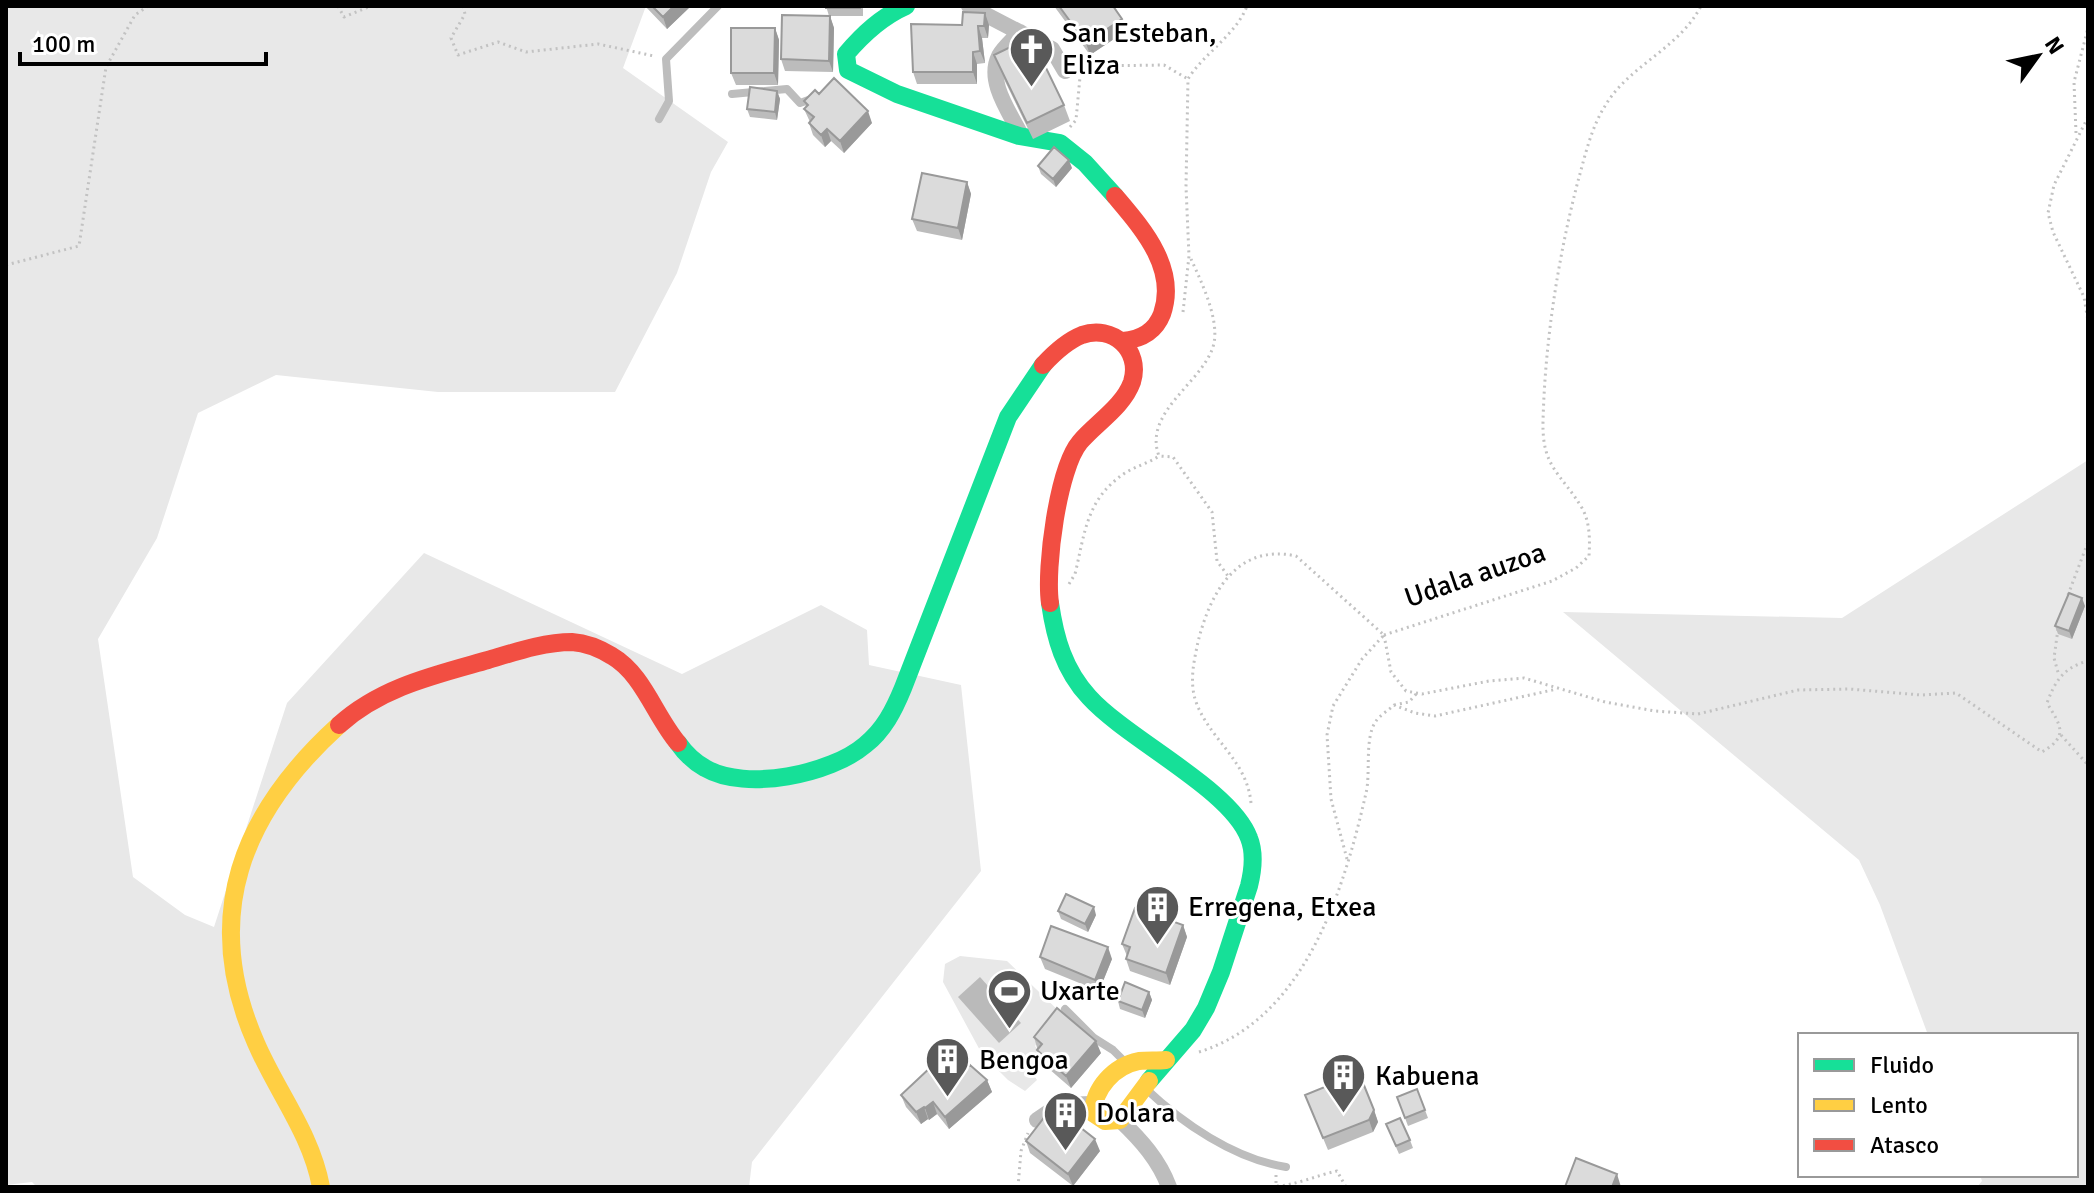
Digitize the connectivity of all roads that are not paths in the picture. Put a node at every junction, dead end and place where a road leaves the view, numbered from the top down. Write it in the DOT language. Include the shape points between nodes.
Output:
graph roads {
  1 [pos="718,6"];
  2 [pos="906,6"];
  3 [pos="969,6"];
  4 [pos="1020,32"];
  5 [pos="1073,72"];
  6 [pos="732,94"];
  7 [pos="822,95"];
  8 [pos="659,119"];
  9 [pos="1022,137"];
  10 [pos="1123,341"];
  11 [pos="1065,1009"];
  12 [pos="1166,1060"];
  13 [pos="1128,1065"];
  14 [pos="1145,1088"];
  15 [pos="1092,1104"];
  16 [pos="1037,1120"];
  17 [pos="1120,1120"];
  18 [pos="1286,1167"];
  19 [pos="321,1187"];
  20 [pos="1169,1187"];
  1 -- 8 [label="lane" via="666,59 669,101"];
  2 -- 9 [label="street" via="881,19 854,44 846,54 844,74"];
  3 -- 4 [label="street"];
  4 -- 5 [label="street" via="1052,49"];
  4 -- 9 [label="street" via="998,58 995,71 996,85"];
  6 -- 7 [label="lane" via="787,89 800,103"];
  9 -- 10 [label="street" via="1057,142 1083,163 1126,210 1164,269 1160,322 1145,337"];
  10 -- 12 [label="street" via="1134,373 1125,395 1069,457 1064,476 1049,596 1057,638 1083,693 1239,819 1249,835 1253,866 1251,886 1203,1015"];
  10 -- 19 [label="street" via="1084,332 1061,347 1011,411 886,725 837,765 809,774 761,778 729,777 700,768 622,662 593,645 565,642 392,691 366,703 296,764 256,824 238,870 232,925 244,1007 260,1053 307,1139"];
  11 -- 13 [label="lane"];
  12 -- 13 [label="street"];
  12 -- 14 [label="street"];
  13 -- 15 [label="street" via="1105,1083"];
  14 -- 17 [label="street"];
  14 -- 18 [label="lane" via="1231,1149"];
  15 -- 16 [label="street" via="1059,1105"];
  15 -- 17 [label="street" via="1100,1120"];
  17 -- 20 [label="street" via="1148,1149"];
}
